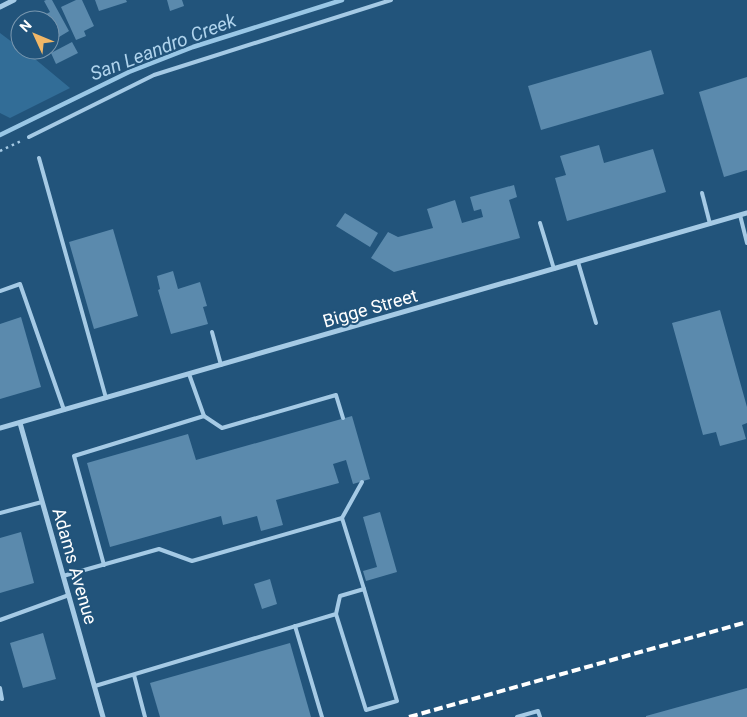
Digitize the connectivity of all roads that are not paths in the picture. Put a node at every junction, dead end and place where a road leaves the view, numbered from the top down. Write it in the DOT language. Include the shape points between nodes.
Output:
graph roads {
  1 [pos="14,0"];
  2 [pos="391,0"];
  3 [pos="0,7"];
  4 [pos="29,137"];
  5 [pos="39,158"];
  6 [pos="702,193"];
  7 [pos="747,213"];
  8 [pos="740,215"];
  9 [pos="540,223"];
  10 [pos="710,224"];
  11 [pos="747,243"];
  12 [pos="578,262"];
  13 [pos="554,269"];
  14 [pos="0,291"];
  15 [pos="596,323"];
  16 [pos="212,332"];
  17 [pos="221,365"];
  18 [pos="189,374"];
  19 [pos="106,398"];
  20 [pos="64,410"];
  21 [pos="204,416"];
  22 [pos="343,418"];
  23 [pos="20,422"];
  24 [pos="0,428"];
  25 [pos="362,482"];
  26 [pos="42,502"];
  27 [pos="0,513"];
  28 [pos="342,518"];
  29 [pos="104,565"];
  30 [pos="64,576"];
  31 [pos="364,589"];
  32 [pos="69,595"];
  33 [pos="336,614"];
  34 [pos="0,620"];
  35 [pos="295,626"];
  36 [pos="134,675"];
  37 [pos="94,686"];
  38 [pos="0,688"];
  39 [pos="0,698"];
  40 [pos="103,717"];
  41 [pos="146,717"];
  42 [pos="322,717"];
  43 [pos="517,717"];
  44 [pos="540,717"];
  1 -- 3 [label="street"];
  2 -- 4 [label="lane" via="154,75"];
  5 -- 19 [label="lane"];
  6 -- 10 [label="lane"];
  7 -- 8 [label="street, Bigge Street"];
  8 -- 10 [label="street, Bigge Street"];
  8 -- 11 [label="lane"];
  9 -- 13 [label="lane"];
  10 -- 12 [label="street, Bigge Street"];
  12 -- 13 [label="street, Bigge Street"];
  12 -- 15 [label="lane"];
  13 -- 17 [label="street, Bigge Street"];
  14 -- 20 [label="lane" via="20,284"];
  16 -- 17 [label="lane"];
  17 -- 18 [label="street, Bigge Street"];
  18 -- 19 [label="street, Bigge Street"];
  18 -- 21 [label="lane"];
  19 -- 20 [label="street, Bigge Street"];
  20 -- 23 [label="street, Bigge Street"];
  21 -- 22 [label="lane" via="222,428 336,395"];
  21 -- 29 [label="lane" via="74,456"];
  23 -- 24 [label="street, Bigge Street"];
  23 -- 26 [label="street, Adams Avenue"];
  25 -- 28 [label="lane"];
  26 -- 27 [label="lane"];
  26 -- 30 [label="street, Adams Avenue"];
  28 -- 29 [label="lane" via="192,561 159,549"];
  28 -- 31 [label="lane"];
  29 -- 30 [label="lane"];
  30 -- 32 [label="street, Adams Avenue"];
  31 -- 33 [label="lane" via="340,596"];
  31 -- 33 [label="lane" via="397,701 366,710"];
  32 -- 34 [label="lane"];
  32 -- 37 [label="street, Adams Avenue"];
  33 -- 35 [label="lane"];
  35 -- 36 [label="lane"];
  35 -- 42 [label="lane"];
  36 -- 37 [label="lane"];
  36 -- 41 [label="lane"];
  37 -- 40 [label="street, Adams Avenue"];
  38 -- 39 [label="lane"];
  43 -- 44 [label="lane" via="538,711"];
}
